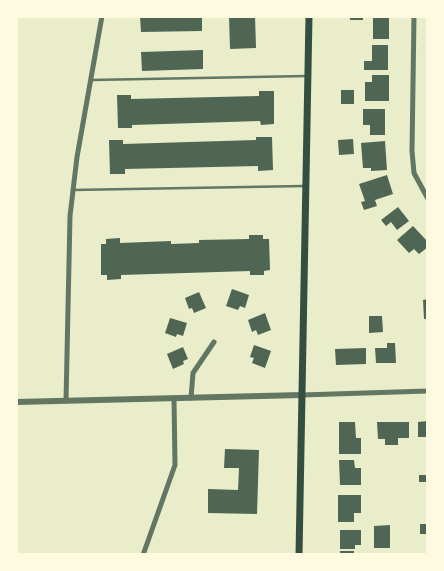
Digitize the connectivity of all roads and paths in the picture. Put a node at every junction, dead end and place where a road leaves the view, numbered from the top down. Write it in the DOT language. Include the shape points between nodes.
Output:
graph roads {
  1 [pos="102,16"];
  2 [pos="309,16"];
  3 [pos="414,16"];
  4 [pos="308,76"];
  5 [pos="91,80"];
  6 [pos="306,186"];
  7 [pos="72,190"];
  8 [pos="428,199"];
  9 [pos="214,342"];
  10 [pos="428,392"];
  11 [pos="302,395"];
  12 [pos="192,398"];
  13 [pos="174,399"];
  14 [pos="66,401"];
  15 [pos="16,402"];
  16 [pos="144,555"];
  17 [pos="299,555"];
  1 -- 5 [label="street"];
  2 -- 4 [label="main road"];
  3 -- 8 [label="street" via="412,151 414,173"];
  4 -- 5 [label="lane"];
  4 -- 6 [label="main road"];
  5 -- 7 [label="street"];
  6 -- 7 [label="lane"];
  6 -- 11 [label="main road"];
  7 -- 14 [label="street"];
  9 -- 12 [label="street" via="193,373"];
  10 -- 11 [label="street"];
  11 -- 12 [label="street"];
  11 -- 17 [label="main road"];
  12 -- 13 [label="street"];
  13 -- 14 [label="street"];
  13 -- 16 [label="street" via="175,465"];
  14 -- 15 [label="street"];
}
